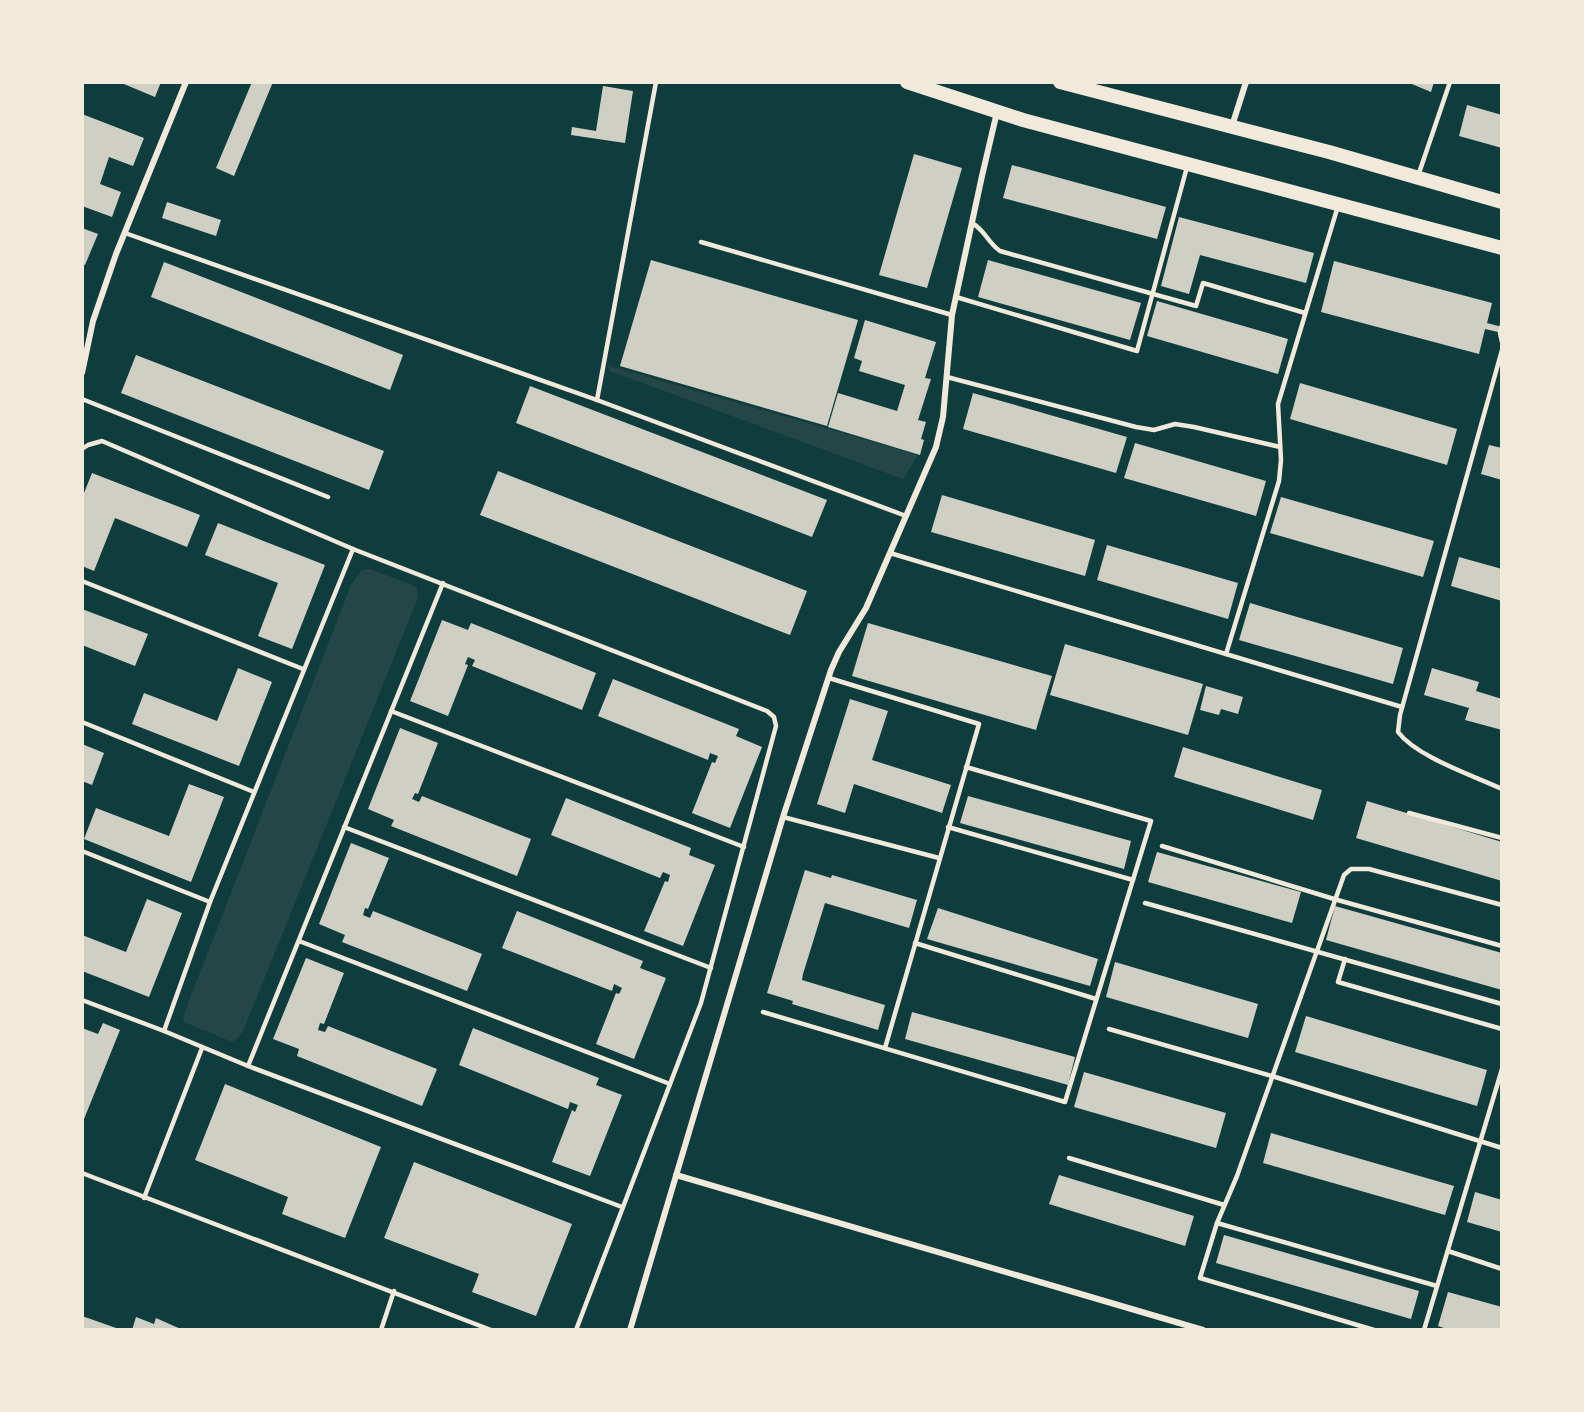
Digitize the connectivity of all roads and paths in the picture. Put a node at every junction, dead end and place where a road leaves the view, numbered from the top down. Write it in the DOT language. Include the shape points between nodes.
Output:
graph roads {
  1 [pos="186,82"];
  2 [pos="656,82"];
  3 [pos="907,82"];
  4 [pos="1060,82"];
  5 [pos="1246,82"];
  6 [pos="1450,82"];
  7 [pos="998,112"];
  8 [pos="1232,126"];
  9 [pos="1187,164"];
  10 [pos="1418,177"];
  11 [pos="1502,202"];
  12 [pos="1338,205"];
  13 [pos="972,223"];
  14 [pos="125,233"];
  15 [pos="700,242"];
  16 [pos="1502,248"];
  17 [pos="1153,294"];
  18 [pos="956,297"];
  19 [pos="1305,313"];
  20 [pos="952,315"];
  21 [pos="1502,325"];
  22 [pos="1502,342"];
  23 [pos="1502,350"];
  24 [pos="82,373"];
  25 [pos="947,377"];
  26 [pos="82,399"];
  27 [pos="597,400"];
  28 [pos="1280,447"];
  29 [pos="82,449"];
  30 [pos="328,497"];
  31 [pos="906,516"];
  32 [pos="353,549"];
  33 [pos="890,553"];
  34 [pos="82,581"];
  35 [pos="443,583"];
  36 [pos="1226,654"];
  37 [pos="303,669"];
  38 [pos="829,678"];
  39 [pos="1402,707"];
  40 [pos="391,711"];
  41 [pos="82,722"];
  42 [pos="966,767"];
  43 [pos="1502,789"];
  44 [pos="254,792"];
  45 [pos="1409,813"];
  46 [pos="783,817"];
  47 [pos="344,827"];
  48 [pos="948,827"];
  49 [pos="1502,838"];
  50 [pos="1162,846"];
  51 [pos="744,847"];
  52 [pos="82,851"];
  53 [pos="939,858"];
  54 [pos="1133,880"];
  55 [pos="1334,899"];
  56 [pos="210,902"];
  57 [pos="1145,903"];
  58 [pos="1502,905"];
  59 [pos="299,941"];
  60 [pos="915,943"];
  61 [pos="1502,946"];
  62 [pos="1316,951"];
  63 [pos="1345,959"];
  64 [pos="711,968"];
  65 [pos="1096,999"];
  66 [pos="82,1000"];
  67 [pos="1502,1004"];
  68 [pos="762,1012"];
  69 [pos="1109,1029"];
  70 [pos="1502,1029"];
  71 [pos="164,1031"];
  72 [pos="202,1048"];
  73 [pos="885,1048"];
  74 [pos="248,1066"];
  75 [pos="1502,1069"];
  76 [pos="1272,1076"];
  77 [pos="670,1084"];
  78 [pos="1480,1141"];
  79 [pos="1502,1148"];
  80 [pos="1069,1158"];
  81 [pos="82,1173"];
  82 [pos="676,1175"];
  83 [pos="144,1198"];
  84 [pos="1224,1205"];
  85 [pos="622,1207"];
  86 [pos="1217,1223"];
  87 [pos="1448,1251"];
  88 [pos="1502,1269"];
  89 [pos="1437,1286"];
  90 [pos="394,1292"];
  91 [pos="381,1329"];
  92 [pos="491,1329"];
  93 [pos="576,1329"];
  94 [pos="630,1329"];
  95 [pos="1203,1329"];
  96 [pos="1374,1329"];
  97 [pos="1424,1329"];
  1 -- 14 [label="street"];
  2 -- 27 [label="lane"];
  3 -- 7 [label="main road"];
  4 -- 8 [label="main road"];
  5 -- 8 [label="street"];
  6 -- 10 [label="lane"];
  7 -- 9 [label="main road"];
  7 -- 13 [label="street"];
  8 -- 10 [label="main road"];
  9 -- 12 [label="main road"];
  9 -- 17 [label="lane"];
  10 -- 11 [label="main road"];
  12 -- 16 [label="main road"];
  12 -- 19 [label="lane"];
  13 -- 17 [label="lane" via="1000,251"];
  13 -- 18 [label="street"];
  14 -- 24 [label="street" via="93,321"];
  14 -- 27 [label="lane"];
  15 -- 20 [label="lane"];
  17 -- 18 [label="lane" via="1137,351"];
  17 -- 19 [label="lane" via="1196,306 1203,283"];
  18 -- 20 [label="street"];
  19 -- 28 [label="lane" via="1278,404"];
  20 -- 25 [label="street"];
  21 -- 22 [label="lane"];
  23 -- 39 [label="lane"];
  25 -- 28 [label="lane" via="1136,427 1155,430 1175,424"];
  25 -- 31 [label="street" via="936,447"];
  26 -- 30 [label="lane"];
  27 -- 31 [label="lane"];
  28 -- 36 [label="lane" via="1279,481"];
  29 -- 32 [label="lane" via="102,441"];
  31 -- 33 [label="street"];
  32 -- 35 [label="lane"];
  32 -- 37 [label="lane"];
  33 -- 36 [label="lane"];
  33 -- 38 [label="street"];
  34 -- 37 [label="lane"];
  35 -- 40 [label="lane"];
  35 -- 51 [label="lane" via="774,717 776,726"];
  36 -- 39 [label="lane"];
  37 -- 44 [label="lane"];
  38 -- 42 [label="lane" via="979,724"];
  38 -- 46 [label="street"];
  39 -- 43 [label="lane" via="1398,732 1406,742"];
  40 -- 47 [label="lane"];
  40 -- 51 [label="lane"];
  41 -- 44 [label="lane"];
  42 -- 48 [label="lane"];
  42 -- 54 [label="lane" via="1151,821"];
  44 -- 56 [label="lane"];
  45 -- 49 [label="lane"];
  46 -- 53 [label="lane"];
  46 -- 82 [label="street"];
  47 -- 59 [label="lane"];
  47 -- 64 [label="lane"];
  48 -- 53 [label="lane"];
  48 -- 54 [label="lane"];
  50 -- 55 [label="lane"];
  51 -- 64 [label="lane"];
  52 -- 56 [label="lane"];
  53 -- 60 [label="lane"];
  54 -- 65 [label="lane"];
  55 -- 58 [label="lane" via="1344,875 1359,868"];
  55 -- 61 [label="lane"];
  55 -- 62 [label="lane"];
  56 -- 71 [label="lane"];
  57 -- 62 [label="lane"];
  59 -- 74 [label="lane"];
  59 -- 77 [label="lane"];
  60 -- 65 [label="lane"];
  60 -- 73 [label="lane"];
  62 -- 63 [label="lane"];
  62 -- 76 [label="lane"];
  63 -- 67 [label="lane"];
  63 -- 70 [label="lane" via="1338,982"];
  64 -- 77 [label="lane"];
  65 -- 73 [label="lane" via="1065,1102"];
  66 -- 71 [label="lane"];
  68 -- 73 [label="lane"];
  69 -- 76 [label="lane"];
  71 -- 72 [label="lane"];
  72 -- 74 [label="lane"];
  72 -- 83 [label="lane"];
  74 -- 85 [label="lane"];
  75 -- 78 [label="lane"];
  76 -- 78 [label="lane"];
  76 -- 84 [label="lane"];
  77 -- 85 [label="lane"];
  78 -- 79 [label="lane"];
  78 -- 87 [label="lane"];
  80 -- 84 [label="lane"];
  81 -- 83 [label="lane"];
  82 -- 94 [label="street"];
  82 -- 95 [label="street"];
  83 -- 90 [label="lane"];
  84 -- 86 [label="lane"];
  85 -- 93 [label="lane"];
  86 -- 89 [label="lane"];
  86 -- 96 [label="lane" via="1200,1278"];
  87 -- 88 [label="lane"];
  87 -- 89 [label="lane"];
  89 -- 97 [label="lane"];
  90 -- 91 [label="lane"];
  90 -- 92 [label="lane"];
}
